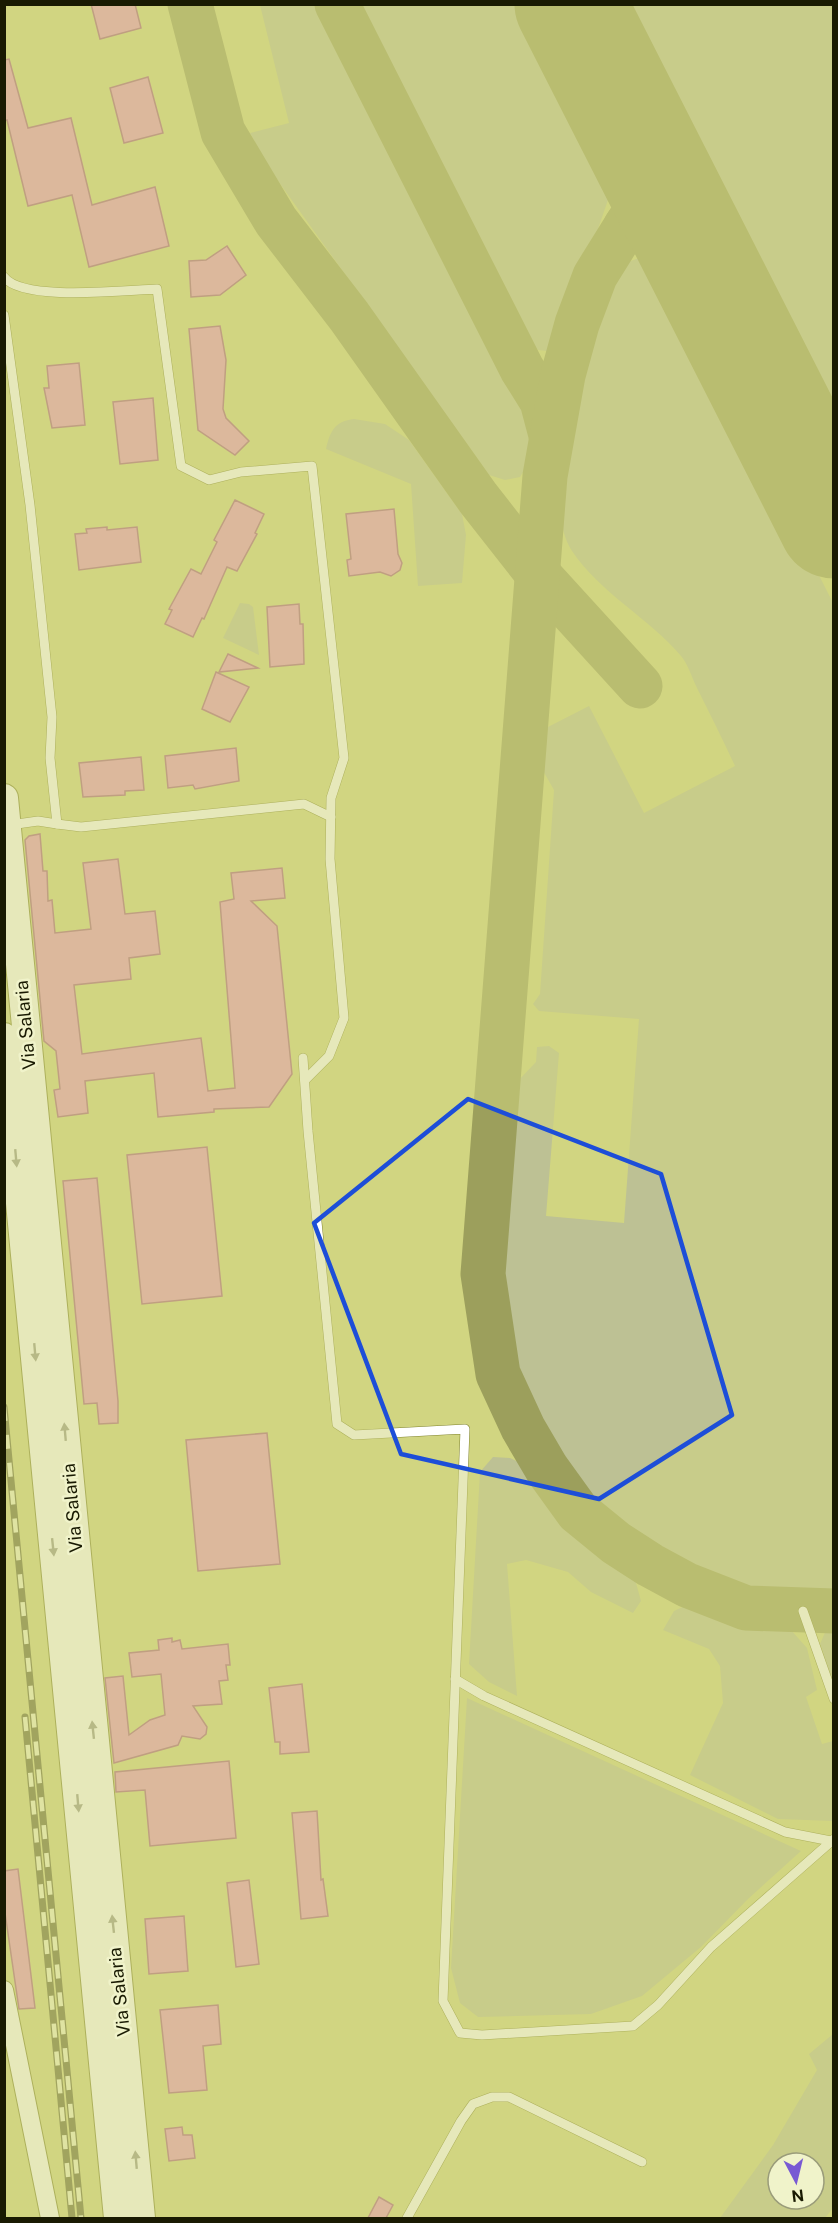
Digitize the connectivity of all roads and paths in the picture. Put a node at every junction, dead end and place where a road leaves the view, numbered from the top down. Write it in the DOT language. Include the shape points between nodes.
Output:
graph roads {
  1 [pos="4,277"];
  2 [pos="4,315"];
  3 [pos="6,817"];
  4 [pos="331,817"];
  5 [pos="57,824"];
  6 [pos="4,1037"];
  7 [pos="303,1058"];
  8 [pos="305,1080"];
  9 [pos="803,1611"];
  10 [pos="455,1679"];
  11 [pos="834,1699"];
  12 [pos="832,1840"];
  13 [pos="4,1990"];
  14 [pos="642,2162"];
  15 [pos="50,2218"];
  16 [pos="118,2218"];
  17 [pos="141,2218"];
  18 [pos="407,2218"];
  1 -- 4 [label="lane" via="9,283 30,290 157,289 181,466 209,480 241,472 312,466 344,758 332,798"];
  2 -- 5 [label="lane" via="52,717 50,758"];
  3 -- 5 [label="lane"];
  17 -- 3 [label="main road, Via Salaria, one-way"];
  4 -- 5 [label="lane" via="304,804 81,827"];
  4 -- 8 [label="lane" via="330,859 344,1018 329,1056"];
  6 -- 16 [label="main road, Via Salaria, one-way"];
  7 -- 8 [label="lane"];
  8 -- 10 [label="lane" via="337,1424 354,1435 465,1429"];
  9 -- 11 [label="lane"];
  10 -- 12 [label="lane" via="484,1696 785,1832"];
  10 -- 12 [label="lane" via="443,2001 460,2033 633,2026 658,2005 711,1947"];
  13 -- 15 [label="street"];
  14 -- 18 [label="lane" via="509,2097 492,2097 473,2104 461,2121"];
}
